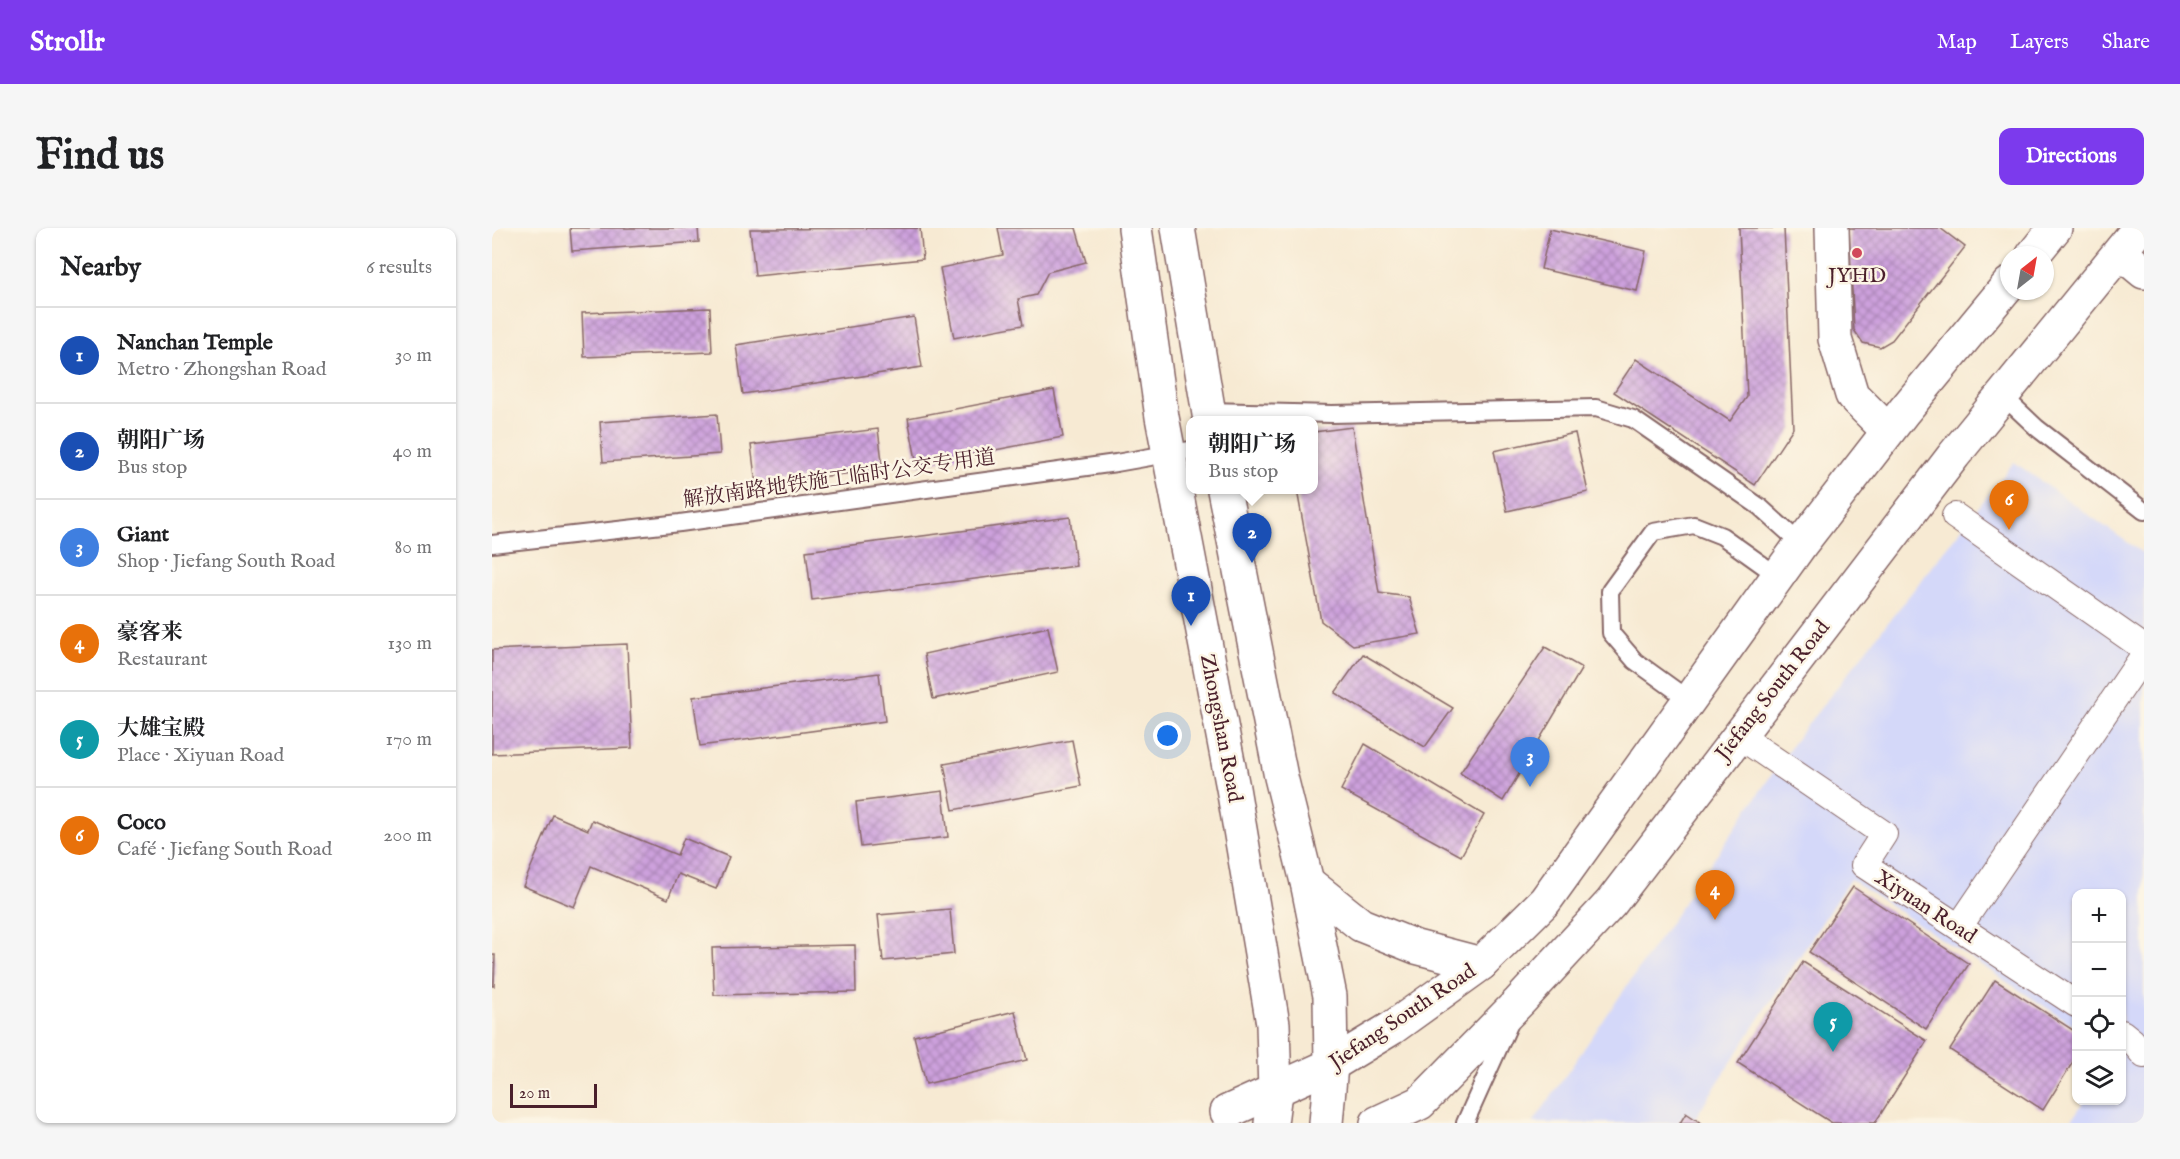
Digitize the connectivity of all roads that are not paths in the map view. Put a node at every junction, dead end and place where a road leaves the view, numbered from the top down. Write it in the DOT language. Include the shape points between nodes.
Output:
graph roads {
  1 [pos="1135,228"];
  2 [pos="1178,228"];
  3 [pos="1832,228"];
  4 [pos="2055,228"];
  5 [pos="2040,246"];
  6 [pos="2135,251"];
  7 [pos="2000,295"];
  8 [pos="2002,396"];
  9 [pos="1209,416"];
  10 [pos="1888,431"];
  11 [pos="1180,451"];
  12 [pos="1186,489"];
  13 [pos="1187,494"];
  14 [pos="1225,494"];
  15 [pos="2144,511"];
  16 [pos="1955,516"];
  17 [pos="492,544"];
  18 [pos="1801,544"];
  19 [pos="1778,576"];
  20 [pos="2144,648"];
  21 [pos="2144,655"];
  22 [pos="1689,700"];
  23 [pos="1738,735"];
  24 [pos="1307,882"];
  25 [pos="1959,927"];
  26 [pos="1481,964"];
  27 [pos="2072,1001"];
  28 [pos="1519,1002"];
  29 [pos="1331,1065"];
  30 [pos="1273,1107"];
  31 [pos="1227,1112"];
  32 [pos="1326,1123"];
  33 [pos="1377,1123"];
  34 [pos="1465,1123"];
  1 -- 11 [label="main road, Zhongshan Road"];
  2 -- 9 [label="main road"];
  3 -- 10 [label="main road" via="1835,339 1852,395"];
  4 -- 5 [label="main road"];
  6 -- 8 [label="main road, Jiefang South Road"];
  7 -- 10 [label="main road, Jiefang South Road"];
  8 -- 15 [label="lane"];
  8 -- 23 [label="main road, Jiefang South Road"];
  9 -- 18 [label="lane" via="1596,408 1633,419 1760,507"];
  10 -- 18 [label="main road, Jiefang South Road"];
  11 -- 12 [label="main road, Zhongshan Road"];
  11 -- 17 [label="lane, 解放南路地铁施工临时公交专用道" via="680,523"];
  13 -- 30 [label="main road, Zhongshan Road" via="1273,1024"];
  14 -- 24 [label="main road" via="1281,777"];
  16 -- 20 [label="street"];
  18 -- 19 [label="main road, Jiefang South Road"];
  19 -- 22 [label="main road, Jiefang South Road"];
  19 -- 22 [label="lane" via="1722,536 1694,525 1653,532 1610,591 1611,633 1635,662"];
  21 -- 25 [label="street"];
  22 -- 26 [label="main road, Jiefang South Road" via="1545,901"];
  23 -- 25 [label="street, Xiyuan Road" via="1884,834 1864,865"];
  23 -- 28 [label="main road, Jiefang South Road" via="1611,903"];
  24 -- 26 [label="main road" via="1361,925 1416,947"];
  24 -- 29 [label="main road" via="1330,996"];
  25 -- 27 [label="street, Xiyuan Road"];
  26 -- 29 [label="main road, Jiefang South Road" via="1392,1028"];
  28 -- 33 [label="main road, Jiefang South Road" via="1420,1103"];
  28 -- 34 [label="lane"];
  29 -- 30 [label="main road, Jiefang South Road"];
  29 -- 32 [label="main road"];
  30 -- 31 [label="main road, Jiefang South Road"];
}
